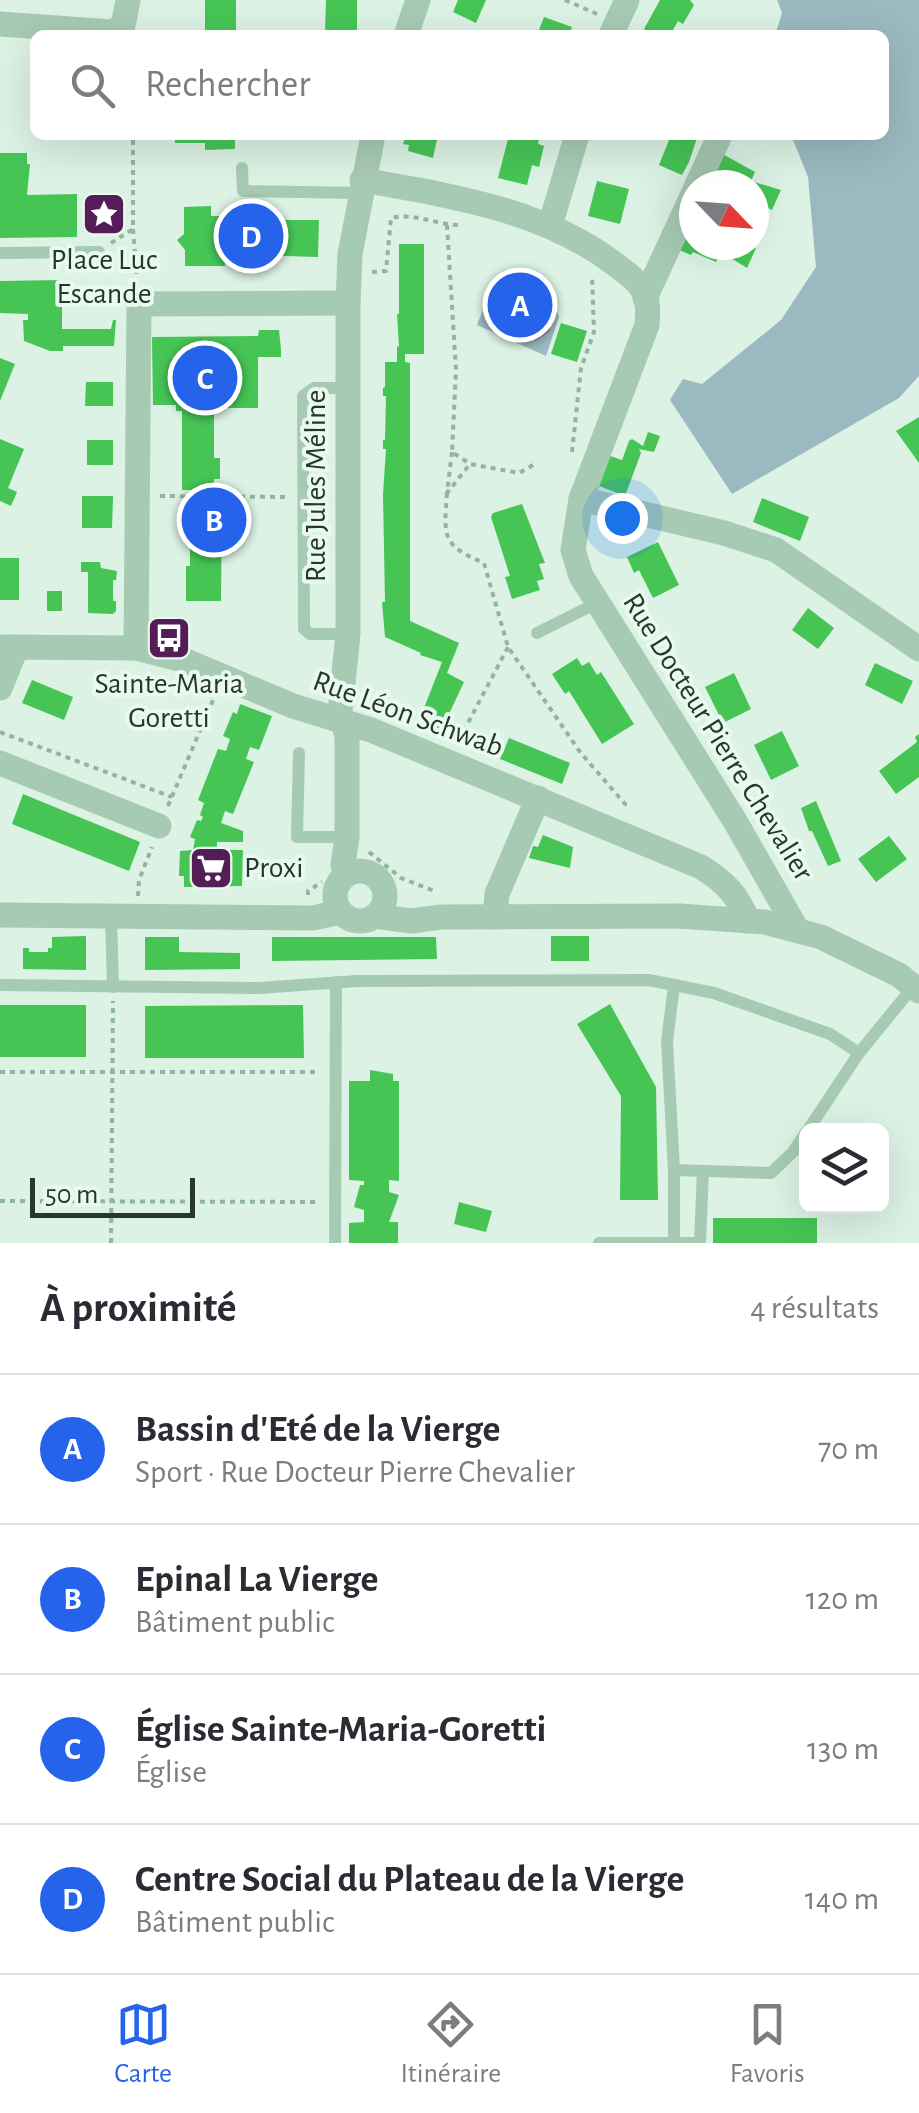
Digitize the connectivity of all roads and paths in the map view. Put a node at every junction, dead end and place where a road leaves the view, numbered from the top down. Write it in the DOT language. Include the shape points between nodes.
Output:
graph roads {
  1 [pos="128,0"];
  2 [pos="418,0"];
  3 [pos="565,0"];
  4 [pos="617,19"];
  5 [pos="0,24"];
  6 [pos="84,30"];
  7 [pos="116,30"];
  8 [pos="408,30"];
  9 [pos="133,140"];
  10 [pos="372,140"];
  11 [pos="576,140"];
  12 [pos="718,140"];
  13 [pos="242,168"];
  14 [pos="704,170"];
  15 [pos="361,186"];
  16 [pos="464,224"];
  17 [pos="679,224"];
  18 [pos="447,225"];
  19 [pos="550,226"];
  20 [pos="133,229"];
  21 [pos="99,252"];
  22 [pos="0,254"];
  23 [pos="604,256"];
  24 [pos="349,275"];
  25 [pos="645,298"];
  26 [pos="348,303"];
  27 [pos="139,304"];
  28 [pos="348,388"];
  29 [pos="452,452"];
  30 [pos="572,454"];
  31 [pos="470,464"];
  32 [pos="536,464"];
  33 [pos="448,493"];
  34 [pos="136,496"];
  35 [pos="302,497"];
  36 [pos="581,499"];
  37 [pos="597,603"];
  38 [pos="537,633"];
  39 [pos="348,634"];
  40 [pos="6,647"];
  41 [pos="508,647"];
  42 [pos="136,648"];
  43 [pos="919,648"];
  44 [pos="218,676"];
  45 [pos="0,688"];
  46 [pos="344,723"];
  47 [pos="0,732"];
  48 [pos="299,753"];
  49 [pos="448,762"];
  50 [pos="0,763"];
  51 [pos="172,798"];
  52 [pos="538,798"];
  53 [pos="160,826"];
  54 [pos="611,830"];
  55 [pos="347,837"];
  56 [pos="346,886"];
  57 [pos="385,889"];
  58 [pos="138,900"];
  59 [pos="0,915"];
  60 [pos="112,916"];
  61 [pos="375,916"];
  62 [pos="495,916"];
  63 [pos="441,917"];
  64 [pos="748,921"];
  65 [pos="796,928"];
  66 [pos="336,982"];
  67 [pos="0,985"];
  68 [pos="674,985"];
  69 [pos="113,987"];
  70 [pos="916,989"];
  71 [pos="859,1053"];
  72 [pos="0,1072"];
  73 [pos="336,1072"];
  74 [pos="112,1073"];
  75 [pos="812,1123"];
  76 [pos="799,1143"];
  77 [pos="674,1170"];
  78 [pos="703,1171"];
  79 [pos="0,1201"];
  80 [pos="110,1201"];
  81 [pos="334,1202"];
  82 [pos="674,1242"];
  83 [pos="111,1243"];
  84 [pos="335,1243"];
  85 [pos="600,1243"];
  86 [pos="700,1243"];
  1 -- 7 [label="street" via="123,26"];
  2 -- 8 [label="street"];
  3 -- 4 [label="path"];
  5 -- 6 [label="street"];
  9 -- 20 [label="path"];
  10 -- 15 [label="street, Rue Jules Méline"];
  11 -- 19 [label="street"];
  12 -- 14 [label="street"];
  13 -- 15 [label="lane" via="244,191"];
  15 -- 19 [label="street" via="457,198"];
  15 -- 24 [label="street, Rue Jules Méline"];
  16 -- 18 [label="path"];
  17 -- 25 [label="street, Rue Docteur Pierre Chevalier"];
  18 -- 24 [label="path" via="408,214 391,218 386,270"];
  18 -- 29 [label="path" via="456,370"];
  19 -- 23 [label="street"];
  20 -- 21 [label="path"];
  20 -- 27 [label="path"];
  21 -- 22 [label="lane"];
  23 -- 25 [label="street"];
  23 -- 30 [label="path" via="592,273 594,332 581,368"];
  24 -- 26 [label="street, Rue Jules Méline"];
  25 -- 36 [label="street, Rue Docteur Pierre Chevalier" via="647,325"];
  26 -- 27 [label="street"];
  26 -- 28 [label="street, Rue Jules Méline"];
  27 -- 34 [label="street"];
  28 -- 35 [label="lane" via="314,388 303,396"];
  28 -- 39 [label="street, Rue Jules Méline"];
  29 -- 31 [label="path"];
  29 -- 33 [label="path"];
  31 -- 32 [label="path" via="520,473"];
  31 -- 33 [label="path"];
  33 -- 41 [label="path" via="444,534 457,551 484,562"];
  34 -- 35 [label="path"];
  34 -- 42 [label="street"];
  35 -- 39 [label="lane" via="304,628 310,634"];
  36 -- 37 [label="street, Rue Docteur Pierre Chevalier" via="573,550"];
  36 -- 43 [label="street" via="776,550"];
  37 -- 38 [label="lane"];
  37 -- 65 [label="street, Rue Docteur Pierre Chevalier"];
  39 -- 46 [label="street, Rue Jules Méline"];
  40 -- 42 [label="street, Rue Léon Schwab"];
  40 -- 45 [label="street, Rue Léon Schwab" via="12,656"];
  41 -- 49 [label="path"];
  41 -- 54 [label="path" via="580,752 625,804"];
  42 -- 44 [label="street, Rue Léon Schwab"];
  44 -- 46 [label="street, Rue Léon Schwab"];
  44 -- 51 [label="path"];
  46 -- 49 [label="street, Rue Léon Schwab"];
  46 -- 55 [label="street, Rue Jules Méline"];
  47 -- 51 [label="path"];
  48 -- 55 [label="lane" via="297,838"];
  49 -- 52 [label="street, Rue Léon Schwab"];
  50 -- 53 [label="street"];
  51 -- 53 [label="path"];
  52 -- 54 [label="street, Rue Léon Schwab"];
  52 -- 62 [label="street" via="497,894"];
  53 -- 58 [label="path"];
  54 -- 64 [label="street, Rue Léon Schwab" via="724,882"];
  55 -- 56 [label="street, Rue Jules Méline" via="358,848"];
  56 -- 57 [label="street, Rue Jules Méline" via="374,874"];
  56 -- 60 [label="street" via="275,916"];
  56 -- 61 [label="street" via="357,921"];
  57 -- 61 [label="street"];
  57 -- 63 [label="street, Rue Jules Méline"];
  59 -- 60 [label="street"];
  60 -- 69 [label="lane"];
  61 -- 63 [label="street"];
  62 -- 63 [label="street"];
  62 -- 64 [label="street"];
  64 -- 65 [label="street"];
  65 -- 70 [label="street"];
  66 -- 68 [label="lane"];
  66 -- 69 [label="lane"];
  66 -- 73 [label="lane"];
  67 -- 69 [label="lane"];
  68 -- 71 [label="lane" via="830,1034"];
  68 -- 77 [label="lane" via="667,1042"];
  69 -- 74 [label="path"];
  70 -- 71 [label="lane"];
  71 -- 75 [label="lane"];
  72 -- 74 [label="path"];
  73 -- 74 [label="path"];
  73 -- 81 [label="lane"];
  74 -- 80 [label="path"];
  76 -- 78 [label="lane" via="770,1173"];
  77 -- 78 [label="lane"];
  77 -- 82 [label="lane"];
  78 -- 86 [label="lane"];
  79 -- 80 [label="path"];
  80 -- 81 [label="path"];
  80 -- 83 [label="path"];
  81 -- 84 [label="lane"];
  82 -- 85 [label="lane"];
  82 -- 86 [label="lane"];
}
